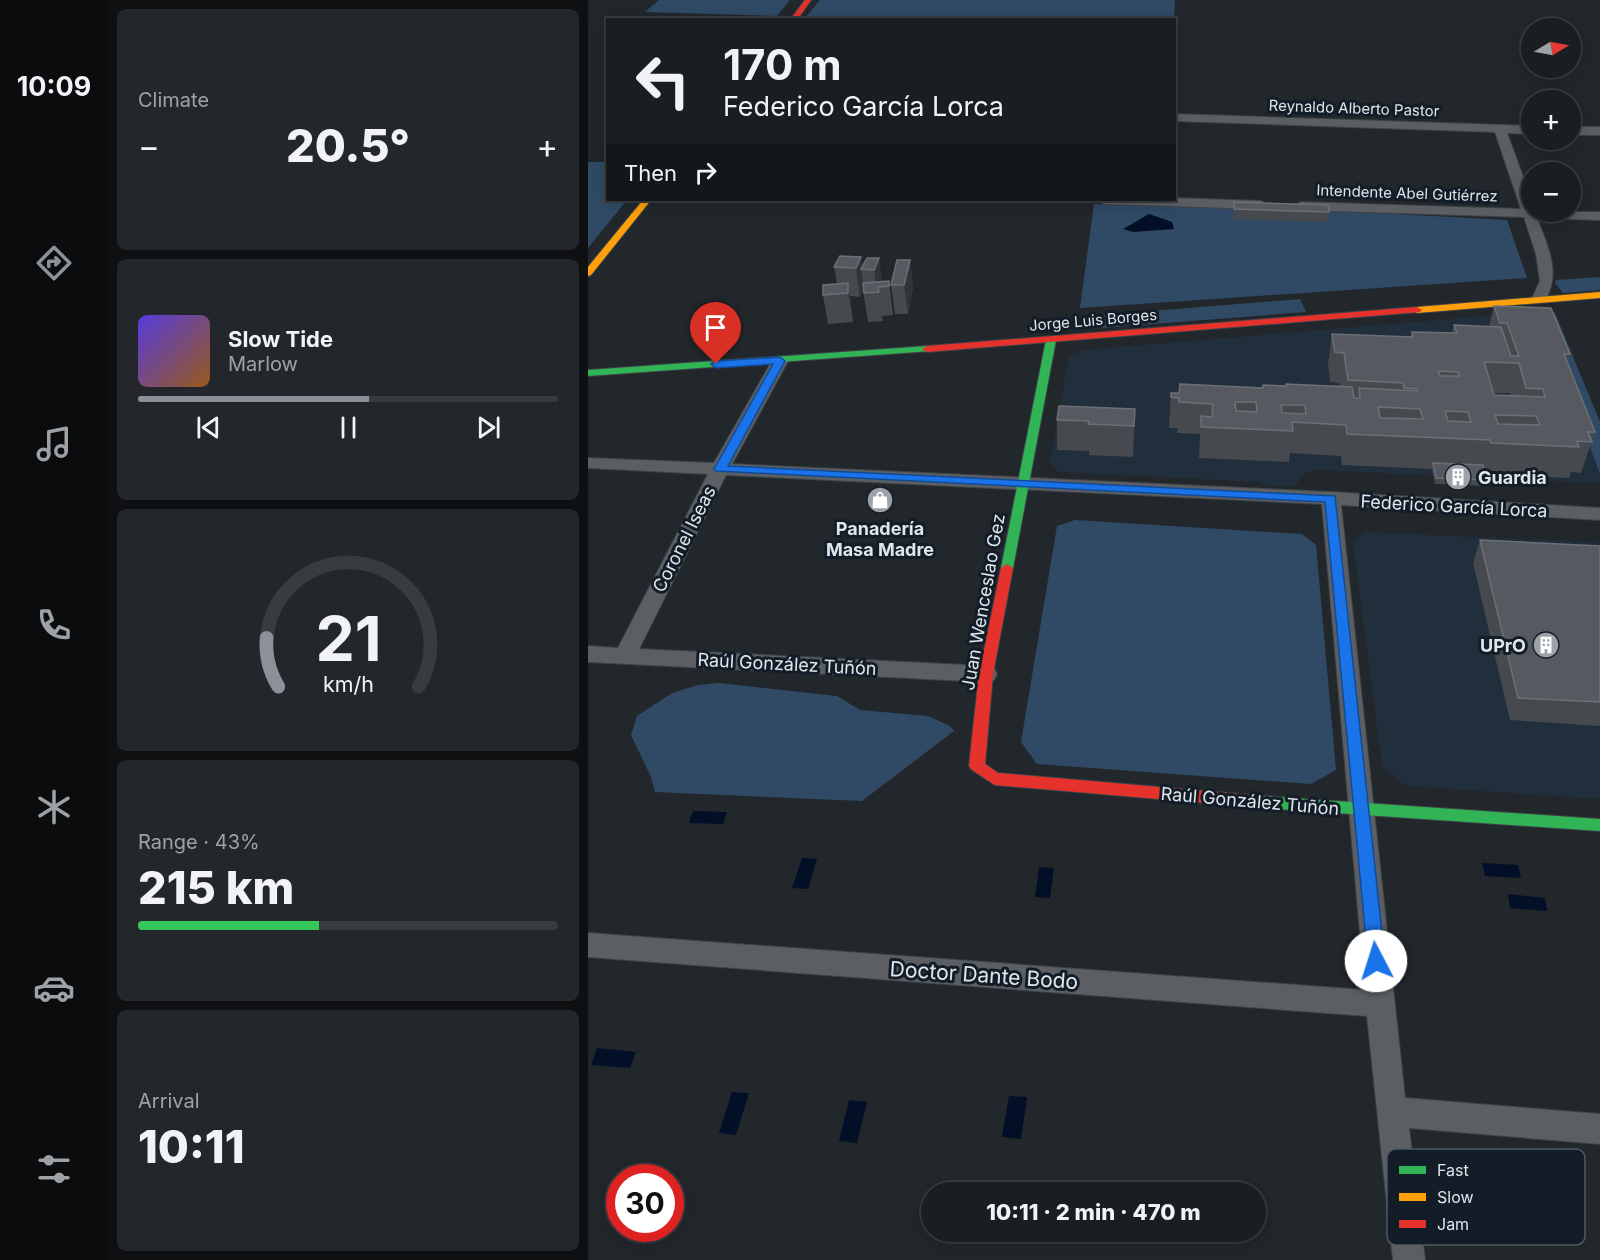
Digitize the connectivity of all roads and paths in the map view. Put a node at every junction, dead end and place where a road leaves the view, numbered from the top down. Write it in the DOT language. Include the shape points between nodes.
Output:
graph roads {
  1 [pos="808,0"];
  2 [pos="794,18"];
  3 [pos="1176,117"];
  4 [pos="1500,129"];
  5 [pos="1521,130"];
  6 [pos="1581,131"];
  7 [pos="1600,131"];
  8 [pos="1521,187"];
  9 [pos="646,201"];
  10 [pos="1133,201"];
  11 [pos="1521,214"];
  12 [pos="1581,215"];
  13 [pos="1600,216"];
  14 [pos="1534,222"];
  15 [pos="588,273"];
  16 [pos="1600,295"];
  17 [pos="1539,299"];
  18 [pos="1051,340"];
  19 [pos="780,361"];
  20 [pos="588,373"];
  21 [pos="588,462"];
  22 [pos="720,469"];
  23 [pos="1023,483"];
  24 [pos="1330,498"];
  25 [pos="1600,514"];
  26 [pos="588,654"];
  27 [pos="625,656"];
  28 [pos="986,674"];
  29 [pos="977,766"];
  30 [pos="1362,810"];
  31 [pos="1600,825"];
  32 [pos="588,945"];
  33 [pos="1380,1004"];
  34 [pos="1393,1112"];
  35 [pos="1600,1129"];
  36 [pos="1397,1149"];
  37 [pos="1407,1245"];
  38 [pos="1409,1260"];
  1 -- 2 [label="street"];
  3 -- 4 [label="street, Reynaldo Alberto Pastor"];
  4 -- 5 [label="street, Reynaldo Alberto Pastor"];
  4 -- 8 [label="street"];
  6 -- 7 [label="street"];
  9 -- 15 [label="street"];
  10 -- 11 [label="street, Intendente Abel Gutiérrez"];
  12 -- 13 [label="street, Intendente Abel Gutiérrez"];
  14 -- 17 [label="street" via="1544,254 1547,281"];
  16 -- 17 [label="street, Jorge Luis Borges"];
  17 -- 18 [label="street, Jorge Luis Borges"];
  18 -- 19 [label="street, Jorge Luis Borges"];
  18 -- 23 [label="street, Juan Wenceslao Gez"];
  19 -- 20 [label="street, Jorge Luis Borges"];
  19 -- 22 [label="street, Coronel Iseas"];
  21 -- 22 [label="street, Federico García Lorca"];
  22 -- 23 [label="street, Federico García Lorca"];
  22 -- 27 [label="street, Coronel Iseas"];
  23 -- 24 [label="street, Federico García Lorca"];
  23 -- 28 [label="street, Juan Wenceslao Gez"];
  24 -- 25 [label="street, Federico García Lorca"];
  24 -- 30 [label="street"];
  26 -- 27 [label="street, Raúl González Tuñón"];
  27 -- 28 [label="street, Raúl González Tuñón"];
  28 -- 29 [label="street, Juan Wenceslao Gez"];
  29 -- 30 [label="street, Raúl González Tuñón" via="995,779"];
  30 -- 31 [label="street, Raúl González Tuñón"];
  30 -- 33 [label="street"];
  32 -- 33 [label="street, Doctor Dante Bodo"];
  33 -- 34 [label="street"];
  34 -- 35 [label="street"];
  34 -- 36 [label="street"];
  37 -- 38 [label="street"];
}
